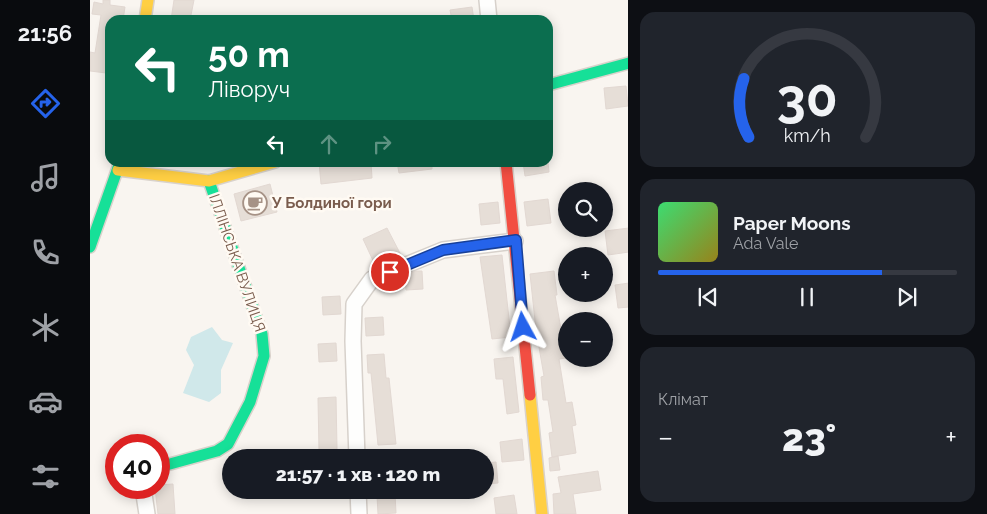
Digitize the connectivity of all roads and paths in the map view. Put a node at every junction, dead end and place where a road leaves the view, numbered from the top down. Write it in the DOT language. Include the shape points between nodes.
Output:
graph roads {
  1 [pos="148,0"];
  2 [pos="487,0"];
  3 [pos="146,15"];
  4 [pos="488,15"];
  5 [pos="628,63"];
  6 [pos="553,85"];
  7 [pos="119,167"];
  8 [pos="125,167"];
  9 [pos="258,167"];
  10 [pos="507,167"];
  11 [pos="209,181"];
  12 [pos="516,240"];
  13 [pos="90,247"];
  14 [pos="357,449"];
  15 [pos="170,464"];
  16 [pos="145,499"];
  17 [pos="358,499"];
  18 [pos="147,514"];
  19 [pos="358,514"];
  20 [pos="542,514"];
  1 -- 3 [label="street"];
  2 -- 4 [label="street"];
  5 -- 6 [label="street"];
  7 -- 13 [label="street"];
  8 -- 11 [label="street"];
  9 -- 11 [label="street"];
  10 -- 12 [label="street"];
  11 -- 15 [label="street, ІЛЛІНСЬКА ВУЛИЦЯ" via="262,334 264,356 250,402 228,444 216,451"];
  12 -- 14 [label="street" via="443,250 372,280 354,304"];
  12 -- 20 [label="street"];
  16 -- 18 [label="street"];
  17 -- 19 [label="street"];
}
